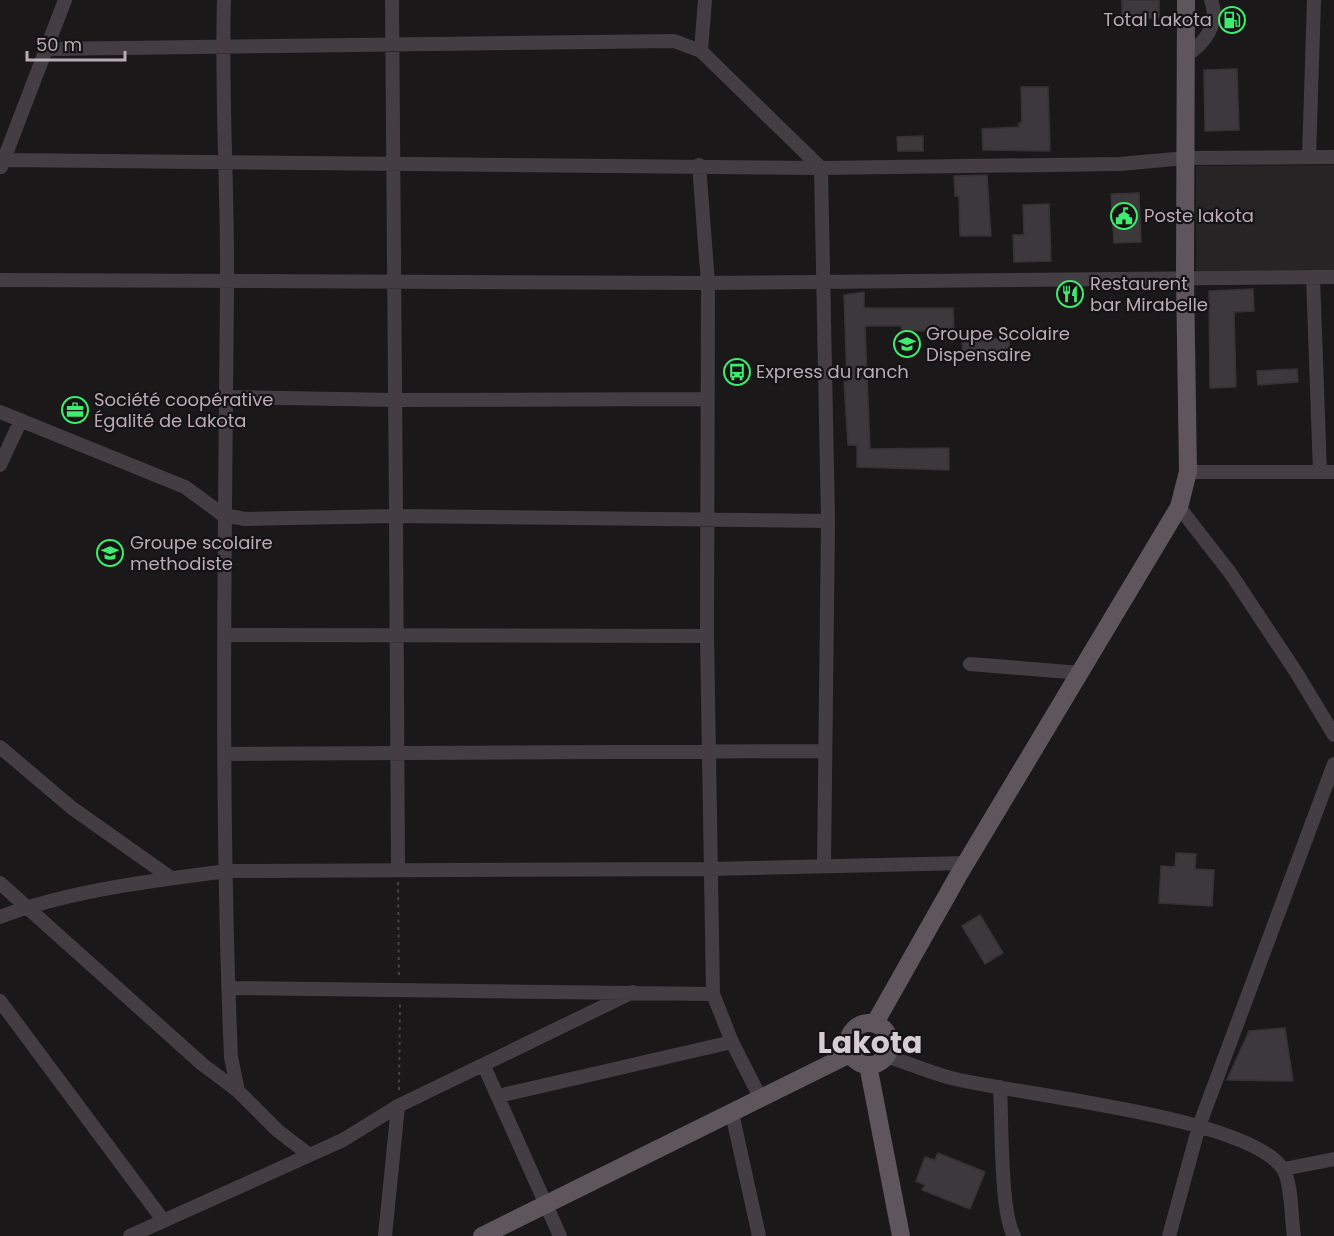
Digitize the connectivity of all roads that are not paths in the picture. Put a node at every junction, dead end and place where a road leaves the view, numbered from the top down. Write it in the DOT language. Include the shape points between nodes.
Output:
graph roads {
  1 [pos="65,0"];
  2 [pos="224,0"];
  3 [pos="392,0"];
  4 [pos="705,0"];
  5 [pos="1186,0"];
  6 [pos="1210,0"];
  7 [pos="1314,0"];
  8 [pos="393,46"];
  9 [pos="223,49"];
  10 [pos="45,50"];
  11 [pos="701,51"];
  12 [pos="1187,56"];
  13 [pos="1309,157"];
  14 [pos="1334,157"];
  15 [pos="1185,158"];
  16 [pos="224,163"];
  17 [pos="2,164"];
  18 [pos="393,165"];
  19 [pos="699,165"];
  20 [pos="821,168"];
  21 [pos="1313,277"];
  22 [pos="1334,277"];
  23 [pos="1185,278"];
  24 [pos="0,280"];
  25 [pos="824,281"];
  26 [pos="227,282"];
  27 [pos="392,282"];
  28 [pos="708,283"];
  29 [pos="226,398"];
  30 [pos="706,399"];
  31 [pos="394,400"];
  32 [pos="0,412"];
  33 [pos="21,420"];
  34 [pos="0,465"];
  35 [pos="1188,472"];
  36 [pos="1320,472"];
  37 [pos="1334,472"];
  38 [pos="1179,507"];
  39 [pos="223,515"];
  40 [pos="396,516"];
  41 [pos="707,520"];
  42 [pos="828,521"];
  43 [pos="225,635"];
  44 [pos="398,636"];
  45 [pos="707,636"];
  46 [pos="970,664"];
  47 [pos="1081,673"];
  48 [pos="1334,735"];
  49 [pos="0,747"];
  50 [pos="395,751"];
  51 [pos="825,751"];
  52 [pos="709,753"];
  53 [pos="225,754"];
  54 [pos="1334,764"];
  55 [pos="967,863"];
  56 [pos="824,866"];
  57 [pos="709,869"];
  58 [pos="398,870"];
  59 [pos="227,871"];
  60 [pos="171,878"];
  61 [pos="0,883"];
  62 [pos="28,907"];
  63 [pos="0,917"];
  64 [pos="229,988"];
  65 [pos="633,992"];
  66 [pos="713,993"];
  67 [pos="0,1001"];
  68 [pos="875,1023"];
  69 [pos="732,1042"];
  70 [pos="850,1054"];
  71 [pos="886,1056"];
  72 [pos="868,1065"];
  73 [pos="484,1066"];
  74 [pos="1000,1087"];
  75 [pos="238,1091"];
  76 [pos="498,1096"];
  77 [pos="761,1099"];
  78 [pos="399,1106"];
  79 [pos="732,1113"];
  80 [pos="1199,1126"];
  81 [pos="308,1154"];
  82 [pos="1334,1160"];
  83 [pos="1284,1169"];
  84 [pos="544,1206"];
  85 [pos="163,1220"];
  86 [pos="130,1236"];
  87 [pos="385,1236"];
  88 [pos="482,1236"];
  89 [pos="560,1236"];
  90 [pos="759,1236"];
  91 [pos="901,1236"];
  92 [pos="1014,1236"];
  93 [pos="1169,1236"];
  94 [pos="1294,1236"];
  1 -- 10 [label="street"];
  2 -- 9 [label="street"];
  3 -- 8 [label="street"];
  4 -- 11 [label="street"];
  5 -- 12 [label="main road"];
  6 -- 12 [label="street" via="1214,15 1210,33"];
  7 -- 13 [label="street"];
  8 -- 9 [label="street"];
  8 -- 11 [label="street" via="657,40 674,41"];
  8 -- 18 [label="street"];
  9 -- 10 [label="street"];
  9 -- 16 [label="street"];
  10 -- 17 [label="street"];
  11 -- 20 [label="street"];
  12 -- 15 [label="main road"];
  13 -- 14 [label="street"];
  13 -- 15 [label="street"];
  15 -- 20 [label="street" via="1120,164"];
  15 -- 23 [label="main road"];
  16 -- 17 [label="street"];
  16 -- 18 [label="street"];
  16 -- 26 [label="street"];
  18 -- 19 [label="street"];
  18 -- 27 [label="street"];
  19 -- 20 [label="street"];
  19 -- 28 [label="street"];
  20 -- 25 [label="street"];
  21 -- 22 [label="street"];
  21 -- 23 [label="street"];
  21 -- 36 [label="street"];
  23 -- 25 [label="street"];
  23 -- 35 [label="main road"];
  24 -- 26 [label="street"];
  25 -- 28 [label="street"];
  25 -- 42 [label="street"];
  26 -- 27 [label="street"];
  26 -- 29 [label="street"];
  27 -- 28 [label="street"];
  27 -- 31 [label="street"];
  28 -- 30 [label="street"];
  29 -- 31 [label="street"];
  29 -- 39 [label="street"];
  30 -- 31 [label="street"];
  30 -- 41 [label="street"];
  31 -- 40 [label="street"];
  32 -- 33 [label="street"];
  33 -- 34 [label="street"];
  33 -- 39 [label="street" via="184,487"];
  35 -- 36 [label="street"];
  35 -- 38 [label="main road"];
  36 -- 37 [label="street"];
  38 -- 47 [label="main road"];
  38 -- 48 [label="street" via="1231,574"];
  39 -- 40 [label="street" via="245,519"];
  39 -- 43 [label="street"];
  40 -- 41 [label="street"];
  40 -- 44 [label="street"];
  41 -- 42 [label="street"];
  41 -- 45 [label="street"];
  42 -- 51 [label="street"];
  43 -- 44 [label="street"];
  43 -- 53 [label="street"];
  44 -- 45 [label="street"];
  44 -- 50 [label="street"];
  45 -- 52 [label="street"];
  46 -- 47 [label="street"];
  47 -- 55 [label="main road"];
  49 -- 60 [label="street" via="72,808"];
  50 -- 52 [label="street"];
  50 -- 53 [label="street"];
  50 -- 58 [label="street"];
  51 -- 52 [label="street"];
  51 -- 56 [label="street"];
  52 -- 57 [label="street"];
  53 -- 59 [label="street"];
  54 -- 80 [label="street"];
  55 -- 56 [label="street"];
  55 -- 68 [label="main road"];
  56 -- 57 [label="street"];
  57 -- 58 [label="street"];
  57 -- 66 [label="street"];
  58 -- 59 [label="street"];
  59 -- 60 [label="street"];
  59 -- 64 [label="street"];
  60 -- 62 [label="street"];
  61 -- 62 [label="street"];
  62 -- 63 [label="street"];
  62 -- 75 [label="street" via="193,1056"];
  64 -- 65 [label="street"];
  64 -- 75 [label="street" via="231,1057"];
  65 -- 66 [label="street"];
  65 -- 73 [label="street"];
  66 -- 69 [label="street"];
  67 -- 85 [label="street"];
  68 -- 70 [label="main road" via="862,1023 852,1030 848,1041"];
  68 -- 71 [label="main road" via="888,1035 890,1046"];
  69 -- 76 [label="street"];
  69 -- 77 [label="street"];
  70 -- 72 [label="main road"];
  70 -- 77 [label="main road"];
  71 -- 72 [label="main road"];
  71 -- 74 [label="street" via="951,1078"];
  72 -- 91 [label="main road"];
  73 -- 76 [label="street"];
  73 -- 78 [label="street"];
  74 -- 80 [label="street"];
  74 -- 92 [label="street" via="1006,1197 1009,1227"];
  75 -- 81 [label="street" via="276,1130"];
  76 -- 84 [label="street"];
  77 -- 79 [label="main road"];
  78 -- 81 [label="street" via="343,1140"];
  78 -- 87 [label="street"];
  79 -- 84 [label="main road"];
  79 -- 90 [label="street"];
  80 -- 83 [label="street" via="1257,1149"];
  80 -- 93 [label="street"];
  81 -- 85 [label="street"];
  82 -- 83 [label="street"];
  83 -- 94 [label="street"];
  84 -- 88 [label="main road"];
  84 -- 89 [label="street"];
  85 -- 86 [label="street"];
}
